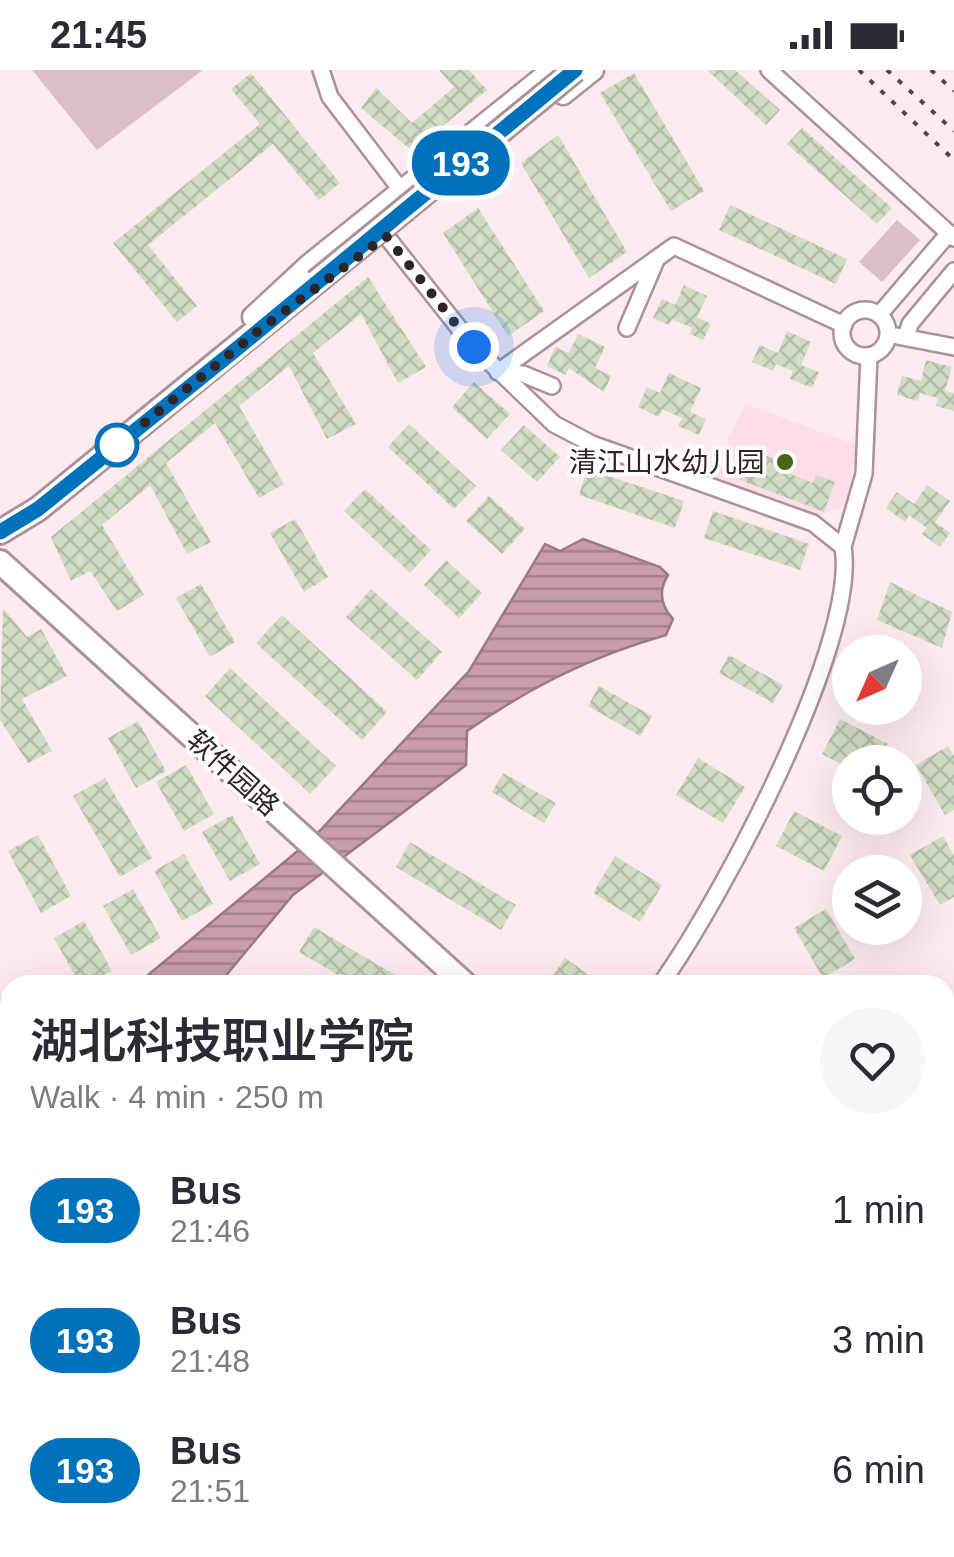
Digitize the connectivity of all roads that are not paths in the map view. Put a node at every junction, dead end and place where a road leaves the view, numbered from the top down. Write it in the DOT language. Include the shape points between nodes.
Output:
graph roads {
  1 [pos="321,70"];
  2 [pos="552,70"];
  3 [pos="565,70"];
  4 [pos="575,70"];
  5 [pos="593,70"];
  6 [pos="769,70"];
  7 [pos="444,156"];
  8 [pos="460,177"];
  9 [pos="401,190"];
  10 [pos="951,235"];
  11 [pos="386,236"];
  12 [pos="657,257"];
  13 [pos="954,271"];
  14 [pos="314,279"];
  15 [pos="879,315"];
  16 [pos="258,323"];
  17 [pos="844,325"];
  18 [pos="627,328"];
  19 [pos="888,334"];
  20 [pos="906,337"];
  21 [pos="954,347"];
  22 [pos="869,356"];
  23 [pos="498,372"];
  24 [pos="552,386"];
  25 [pos="0,530"];
  26 [pos="844,547"];
  27 [pos="0,562"];
  28 [pos="455,975"];
  29 [pos="666,975"];
  1 -- 9 [label="street" via="330,98"];
  2 -- 7 [label="street"];
  3 -- 14 [label="main road, bridge"];
  4 -- 14 [label="main road, bridge"];
  5 -- 8 [label="street"];
  6 -- 10 [label="street"];
  7 -- 8 [label="street" via="465,156"];
  7 -- 9 [label="street"];
  8 -- 11 [label="street"];
  9 -- 16 [label="street" via="309,265"];
  10 -- 15 [label="street"];
  11 -- 16 [label="street"];
  11 -- 23 [label="street"];
  12 -- 17 [label="street" via="674,246"];
  12 -- 18 [label="street"];
  12 -- 23 [label="street"];
  13 -- 20 [label="street"];
  14 -- 16 [label="main road"];
  15 -- 17 [label="street" via="859,311"];
  15 -- 19 [label="street"];
  16 -- 25 [label="main road" via="38,509"];
  17 -- 22 [label="street" via="850,350"];
  19 -- 20 [label="street"];
  19 -- 22 [label="street"];
  20 -- 21 [label="street"];
  22 -- 26 [label="street" via="864,474"];
  23 -- 24 [label="street"];
  23 -- 26 [label="street" via="571,434 813,523"];
  26 -- 29 [label="street" via="843,590 788,752"];
  27 -- 28 [label="main road, 软件园路"];
}
